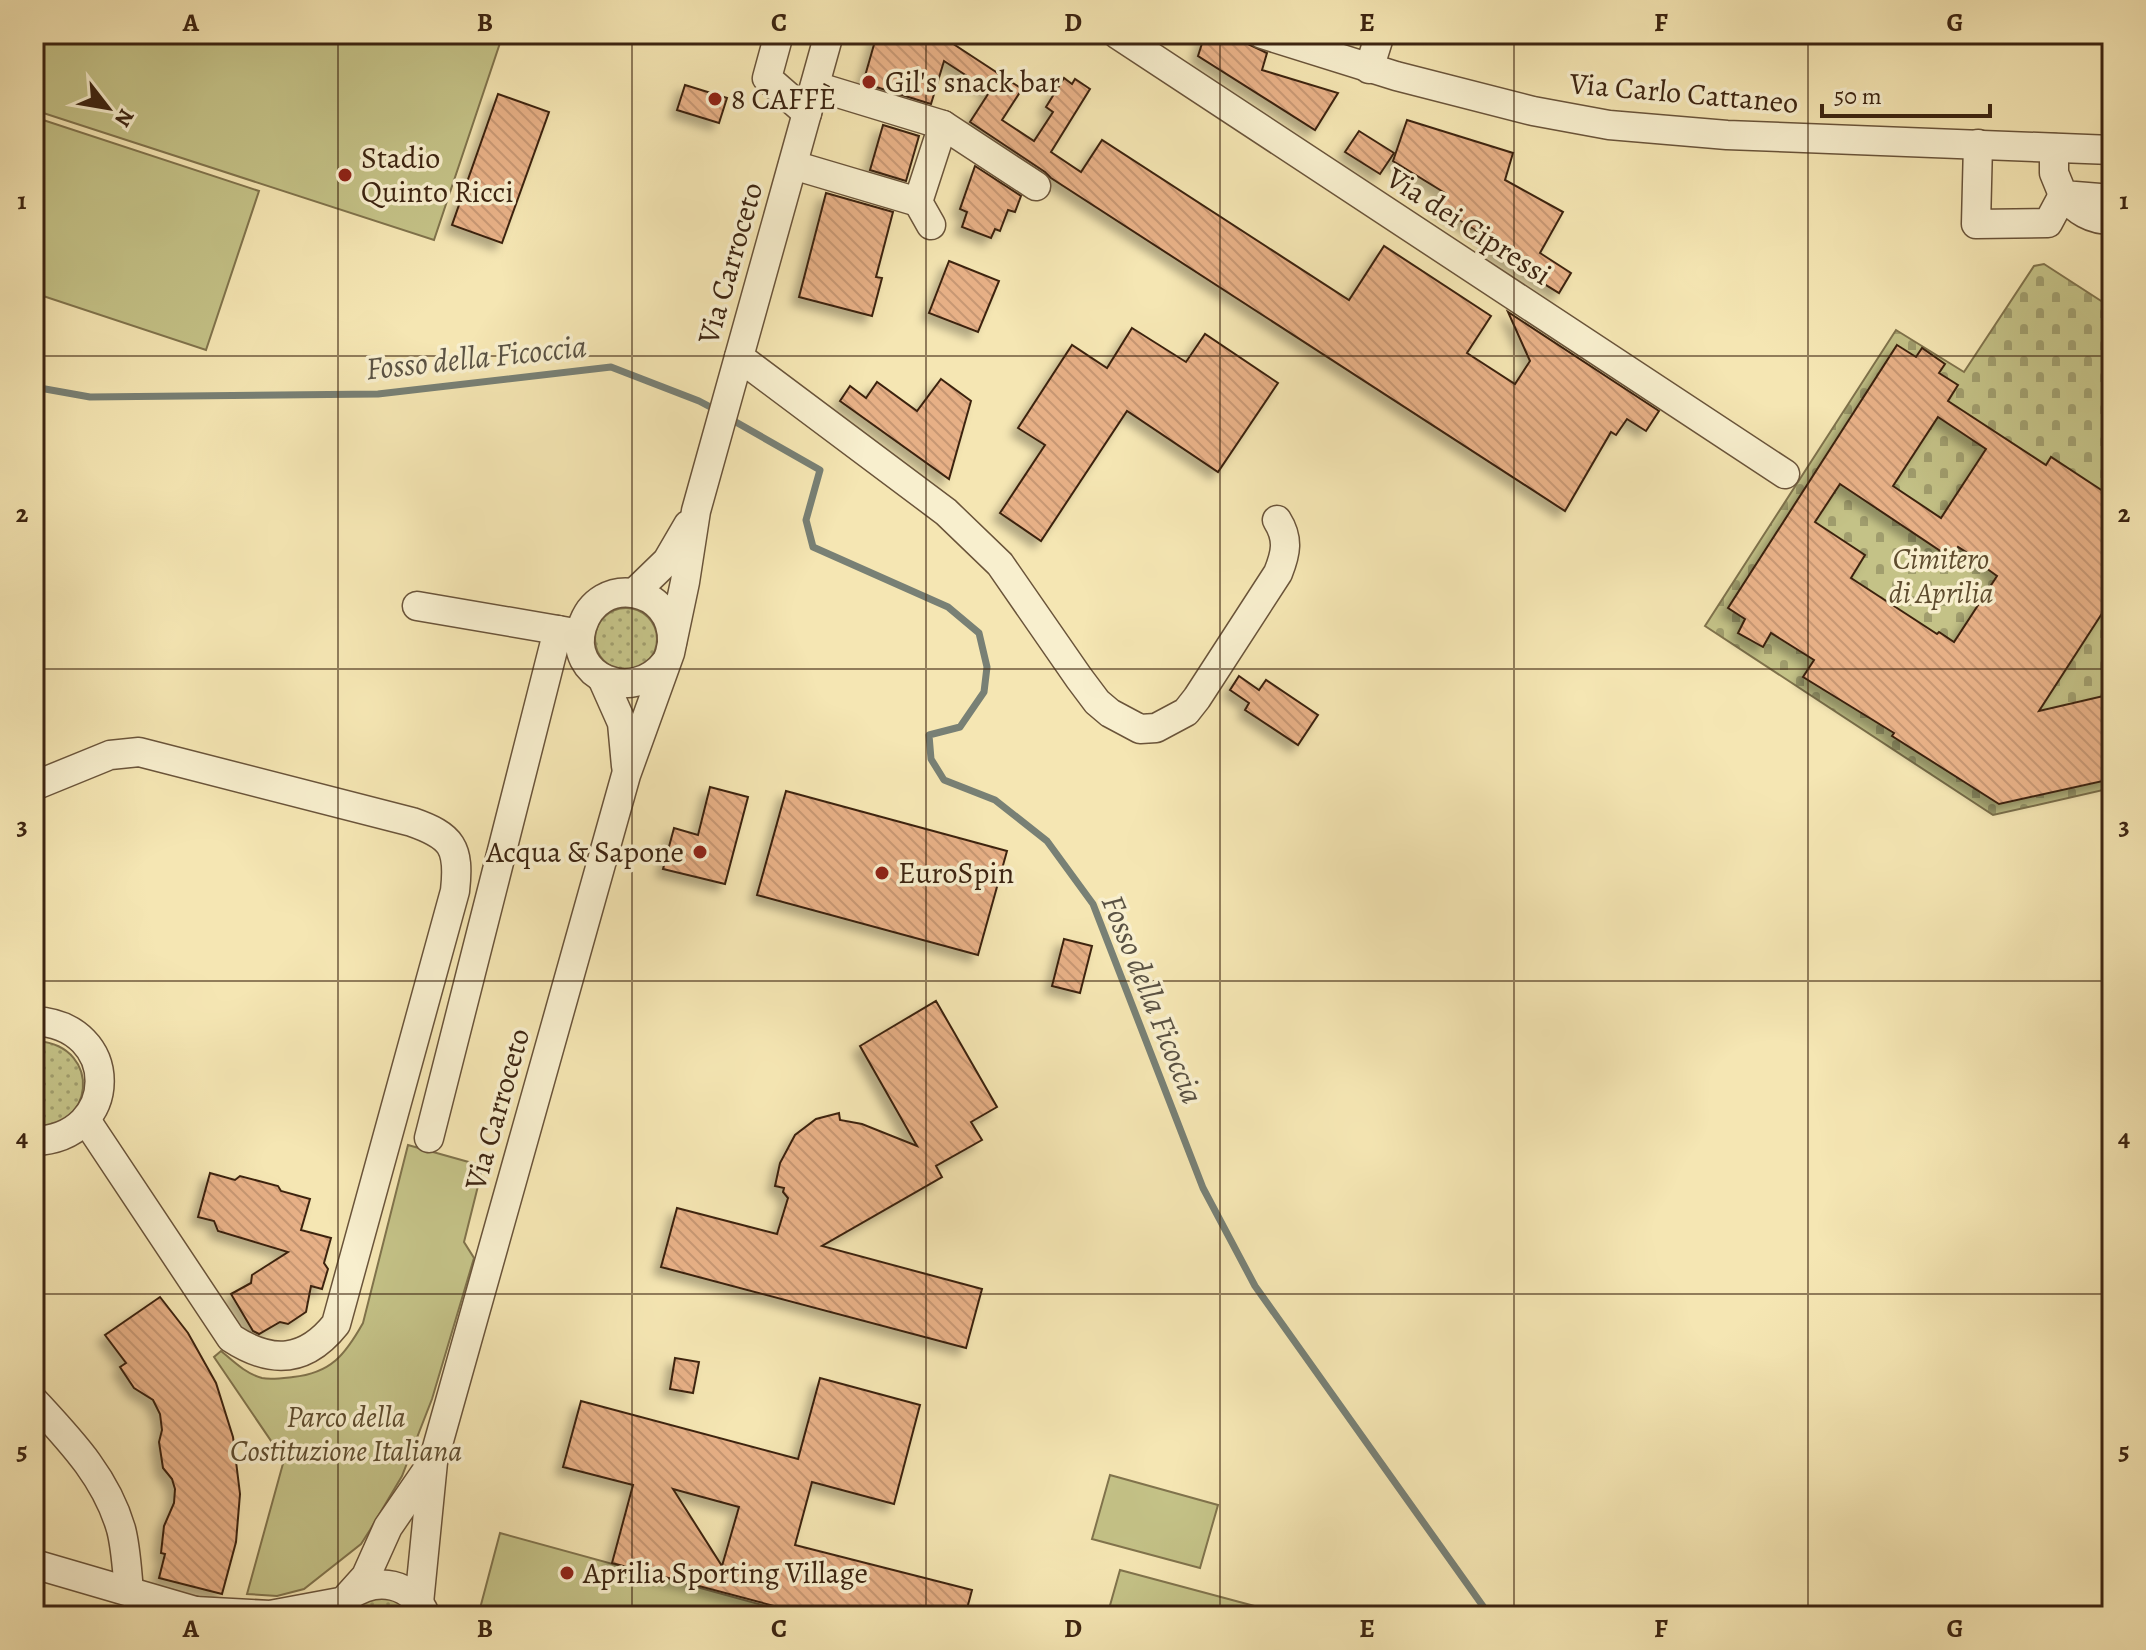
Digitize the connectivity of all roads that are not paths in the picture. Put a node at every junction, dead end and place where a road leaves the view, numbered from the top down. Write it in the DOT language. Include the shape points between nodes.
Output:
graph roads {
  1 [pos="779,34"];
  2 [pos="829,34"];
  3 [pos="1117,34"];
  4 [pos="1262,34"];
  5 [pos="1380,34"];
  6 [pos="1155,46"];
  7 [pos="1369,69"];
  8 [pos="815,86"];
  9 [pos="807,113"];
  10 [pos="943,125"];
  11 [pos="1978,144"];
  12 [pos="2054,148"];
  13 [pos="2112,150"];
  14 [pos="793,165"];
  15 [pos="1036,186"];
  16 [pos="2063,195"];
  17 [pos="2112,199"];
  18 [pos="2112,220"];
  19 [pos="739,357"];
  20 [pos="1785,474"];
  21 [pos="696,511"];
  22 [pos="1277,520"];
  23 [pos="634,593"];
  24 [pos="417,606"];
  25 [pos="569,632"];
  26 [pos="669,652"];
  27 [pos="602,678"];
  28 [pos="626,775"];
  29 [pos="34,786"];
  30 [pos="34,1021"];
  31 [pos="86,1120"];
  32 [pos="429,1138"];
  33 [pos="34,1141"];
  34 [pos="34,1401"];
  35 [pos="433,1462"];
  36 [pos="34,1564"];
  37 [pos="129,1591"];
  38 [pos="343,1604"];
  39 [pos="423,1610"];
  40 [pos="200,1613"];
  1 -- 9 [label="street" via="767,78"];
  2 -- 8 [label="street, Via Carroceto"];
  3 -- 6 [label="street, Via dei Cipressi"];
  4 -- 7 [label="street, Via Carlo Cattaneo"];
  5 -- 7 [label="street"];
  6 -- 20 [label="street, Via dei Cipressi"];
  7 -- 11 [label="street, Via Carlo Cattaneo" via="1609,125"];
  8 -- 9 [label="street, Via Carroceto"];
  8 -- 10 [label="street"];
  9 -- 14 [label="street, Via Carroceto"];
  10 -- 14 [label="street" via="924,214"];
  10 -- 15 [label="street"];
  11 -- 12 [label="street, Via Carlo Cattaneo"];
  11 -- 16 [label="street" via="1976,224 2048,223"];
  12 -- 13 [label="street, Via Carlo Cattaneo"];
  12 -- 16 [label="street" via="2054,173"];
  14 -- 19 [label="street, Via Carroceto"];
  16 -- 17 [label="street"];
  16 -- 18 [label="street" via="2090,216"];
  19 -- 21 [label="street, Via Carroceto"];
  19 -- 22 [label="street" via="946,512 1000,564 1097,702 1140,729 1173,721 1197,698 1278,573 1286,553 1285,533"];
  21 -- 23 [label="street, Via Carroceto" via="667,561"];
  21 -- 26 [label="street, Via Carroceto"];
  23 -- 25 [label="street, Via Carroceto" via="600,600"];
  23 -- 26 [label="street" via="663,611 671,627"];
  24 -- 25 [label="street"];
  25 -- 27 [label="street, Via Carroceto"];
  25 -- 32 [label="street"];
  26 -- 27 [label="street" via="652,677 637,683"];
  26 -- 28 [label="street, Via Carroceto"];
  27 -- 28 [label="street, Via Carroceto" via="622,723"];
  28 -- 35 [label="street, Via Carroceto"];
  29 -- 31 [label="street" via="110,755 139,752 412,822 439,832 458,867 336,1324 322,1341 302,1353 278,1357 251,1351 231,1338"];
  30 -- 31 [label="street" via="74,1031 98,1063 96,1103"];
  31 -- 33 [label="street" via="70,1133"];
  34 -- 37 [label="street" via="92,1467 113,1507 122,1532"];
  35 -- 38 [label="street, Via Carroceto" via="388,1527 366,1576"];
  35 -- 39 [label="street, Via Carroceto"];
  36 -- 37 [label="street"];
  37 -- 40 [label="street"];
  38 -- 39 [label="street, Via Carroceto" via="371,1584 389,1584 406,1590"];
  38 -- 40 [label="street" via="270,1615"];
}
